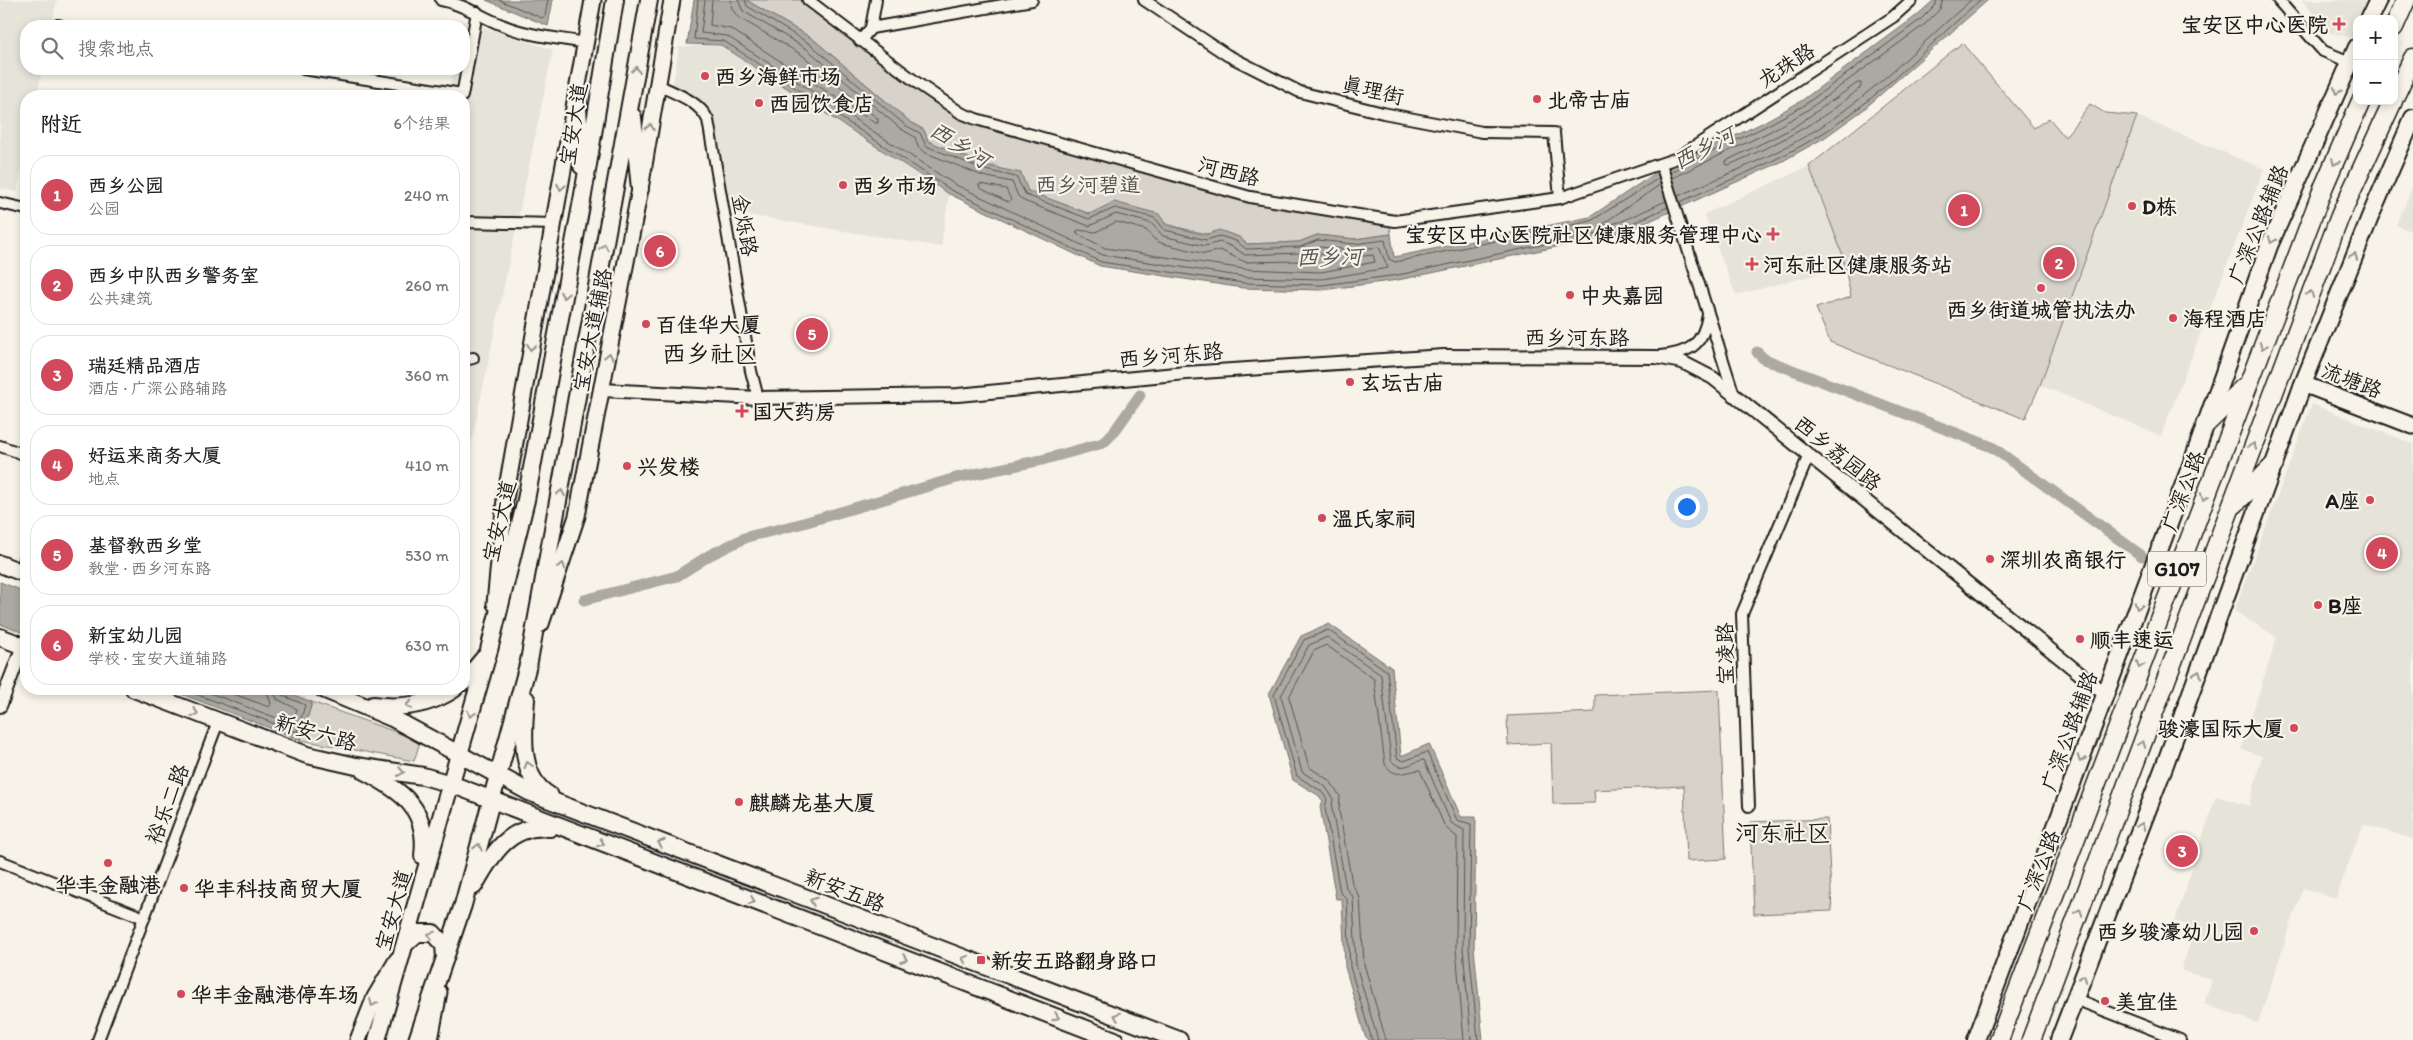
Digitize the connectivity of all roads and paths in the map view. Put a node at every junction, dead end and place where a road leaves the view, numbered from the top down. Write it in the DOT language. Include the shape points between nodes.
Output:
graph roads {
  1 [pos="441,0"];
  2 [pos="593,0"];
  3 [pos="615,0"];
  4 [pos="649,0"];
  5 [pos="672,0"];
  6 [pos="808,0"];
  7 [pos="876,0"];
  8 [pos="1032,0"];
  9 [pos="1144,0"];
  10 [pos="1912,0"];
  11 [pos="2278,0"];
  12 [pos="2378,0"];
  13 [pos="2406,0"];
  14 [pos="477,12"];
  15 [pos="2371,15"];
  16 [pos="2398,18"];
  17 [pos="871,28"];
  18 [pos="586,39"];
  19 [pos="860,41"];
  20 [pos="470,51"];
  21 [pos="2353,56"];
  22 [pos="2413,58"];
  23 [pos="2350,62"];
  24 [pos="339,75"];
  25 [pos="466,75"];
  26 [pos="658,85"];
  27 [pos="431,90"];
  28 [pos="463,90"];
  29 [pos="2398,91"];
  30 [pos="577,94"];
  31 [pos="632,95"];
  32 [pos="2360,105"];
  33 [pos="2392,105"];
  34 [pos="2413,118"];
  35 [pos="1678,158"];
  36 [pos="1661,164"];
  37 [pos="640,190"];
  38 [pos="583,195"];
  39 [pos="1560,198"];
  40 [pos="0,203"];
  41 [pos="20,208"];
  42 [pos="470,222"];
  43 [pos="555,224"];
  44 [pos="1709,314"];
  45 [pos="1656,357"];
  46 [pos="2248,383"];
  47 [pos="2303,384"];
  48 [pos="602,390"];
  49 [pos="1734,395"];
  50 [pos="758,398"];
  51 [pos="2205,425"];
  52 [pos="2413,426"];
  53 [pos="0,446"];
  54 [pos="20,453"];
  55 [pos="1809,455"];
  56 [pos="2274,465"];
  57 [pos="2230,508"];
  58 [pos="0,564"];
  59 [pos="20,572"];
  60 [pos="0,637"];
  61 [pos="20,644"];
  62 [pos="489,650"];
  63 [pos="20,656"];
  64 [pos="529,662"];
  65 [pos="470,674"];
  66 [pos="2105,694"];
  67 [pos="149,695"];
  68 [pos="339,695"];
  69 [pos="443,695"];
  70 [pos="355,701"];
  71 [pos="0,706"];
  72 [pos="218,722"];
  73 [pos="460,755"];
  74 [pos="356,766"];
  75 [pos="497,774"];
  76 [pos="451,784"];
  77 [pos="490,800"];
  78 [pos="1749,806"];
  79 [pos="573,810"];
  80 [pos="570,832"];
  81 [pos="0,861"];
  82 [pos="418,898"];
  83 [pos="463,905"];
  84 [pos="144,918"];
  85 [pos="405,945"];
  86 [pos="444,960"];
  87 [pos="2075,999"];
  88 [pos="1102,1036"];
  89 [pos="1172,1039"];
  90 [pos="98,1040"];
  91 [pos="358,1040"];
  92 [pos="377,1040"];
  93 [pos="417,1040"];
  94 [pos="430,1040"];
  95 [pos="1115,1040"];
  96 [pos="1976,1040"];
  97 [pos="1999,1040"];
  98 [pos="2031,1040"];
  99 [pos="2059,1040"];
  100 [pos="2180,1040"];
  1 -- 14 [label="street"];
  2 -- 18 [label="main road"];
  3 -- 38 [label="main road, 宝安大道"];
  31 -- 4 [label="main road, one-way"];
  5 -- 26 [label="main road, 宝安大道辅路"];
  6 -- 19 [label="street, 河西路"];
  7 -- 17 [label="street"];
  8 -- 17 [label="street"];
  9 -- 39 [label="street, 真理街" via="1228,55 1300,92 1383,113 1482,132 1554,133"];
  10 -- 35 [label="street, 龙珠路" via="1893,17"];
  11 -- 23 [label="street" via="2323,51"];
  12 -- 15 [label="main road"];
  13 -- 16 [label="highway"];
  14 -- 18 [label="street" via="520,32"];
  14 -- 20 [label="street"];
  17 -- 19 [label="street"];
  18 -- 30 [label="main road"];
  19 -- 39 [label="street, 河西路" via="961,113 1250,197 1395,222"];
  21 -- 23 [label="main road, 广深公路辅路"];
  22 -- 29 [label="highway, G107"];
  23 -- 51 [label="main road, 广深公路辅路, one-way" via="2269,246"];
  24 -- 27 [label="street"];
  25 -- 28 [label="street"];
  37 -- 26 [label="main road, 宝安大道辅路, one-way"];
  26 -- 50 [label="street, 金烁路" via="696,104 708,120 750,371"];
  30 -- 38 [label="main road"];
  30 -- 43 [label="main road, one-way"];
  31 -- 37 [label="main road"];
  64 -- 31 [label="main road, one-way"];
  32 -- 46 [label="highway, 广深公路 / G107, one-way" via="2324,186"];
  57 -- 33 [label="highway, G107, one-way" via="2340,216"];
  47 -- 34 [label="main road, one-way"];
  35 -- 36 [label="street, 河西路"];
  36 -- 39 [label="street, 河西路"];
  36 -- 44 [label="street"];
  48 -- 37 [label="main road, 宝安大道辅路, one-way"];
  38 -- 62 [label="main road, 宝安大道, one-way" via="526,500"];
  40 -- 41 [label="street"];
  42 -- 43 [label="street"];
  43 -- 62 [label="main road, one-way" via="505,498"];
  44 -- 45 [label="street" via="1704,334 1695,346"];
  44 -- 49 [label="street"];
  45 -- 49 [label="street, 西乡河东路" via="1682,362 1701,371"];
  45 -- 50 [label="street, 西乡河东路" via="1444,356 1186,373 958,395"];
  46 -- 51 [label="highway"];
  46 -- 97 [label="highway, 广深公路 / G107, one-way"];
  47 -- 52 [label="main road, 流塘路"];
  47 -- 56 [label="main road"];
  48 -- 50 [label="street, 西乡河东路"];
  64 -- 48 [label="main road, 宝安大道辅路, one-way" via="572,538"];
  49 -- 55 [label="street, 西乡荔园路"];
  51 -- 66 [label="main road, 广深公路辅路, one-way"];
  53 -- 54 [label="street"];
  55 -- 66 [label="street, 西乡荔园路"];
  55 -- 78 [label="street, 宝凌路" via="1742,614"];
  56 -- 57 [label="highway"];
  87 -- 56 [label="main road, one-way"];
  98 -- 57 [label="highway, G107, one-way"];
  58 -- 59 [label="main road"];
  60 -- 61 [label="main road"];
  62 -- 65 [label="main road"];
  62 -- 73 [label="main road, 宝安大道, one-way"];
  63 -- 71 [label="street"];
  64 -- 75 [label="main road"];
  79 -- 64 [label="main road, one-way" via="545,793 528,768 523,733"];
  66 -- 96 [label="main road, 广深公路辅路, one-way"];
  67 -- 72 [label="main road, 新安六路, one-way"];
  68 -- 70 [label="main road, 新安六路"];
  69 -- 70 [label="main road, one-way" via="408,705"];
  70 -- 73 [label="main road, 新安六路"];
  72 -- 74 [label="main road, 新安六路" via="307,755"];
  72 -- 84 [label="street, 裕乐二路"];
  73 -- 75 [label="main road, 新安六路"];
  73 -- 76 [label="main road, 宝安大道"];
  74 -- 76 [label="main road, 新安六路, one-way" via="423,776"];
  74 -- 82 [label="main road" via="395,788 419,816 425,841"];
  75 -- 77 [label="main road"];
  75 -- 79 [label="main road, 新安五路" via="529,792"];
  76 -- 77 [label="main road, 新安六路"];
  76 -- 82 [label="main road, 宝安大道"];
  77 -- 80 [label="main road, 新安五路"];
  83 -- 77 [label="main road, one-way"];
  89 -- 79 [label="main road, 新安五路, one-way"];
  80 -- 83 [label="main road" via="530,827 511,837 488,863"];
  80 -- 88 [label="main road, 新安五路, one-way"];
  81 -- 84 [label="street"];
  82 -- 85 [label="main road, 宝安大道"];
  83 -- 86 [label="main road"];
  84 -- 90 [label="street, 裕乐二路"];
  86 -- 85 [label="main road, one-way" via="444,945 433,933 417,933"];
  85 -- 91 [label="main road, one-way" via="375,997"];
  85 -- 92 [label="main road, 宝安大道"];
  86 -- 93 [label="main road"];
  86 -- 94 [label="main road"];
  87 -- 99 [label="main road"];
  87 -- 100 [label="street"];
  88 -- 95 [label="main road, 新安五路"];
}
